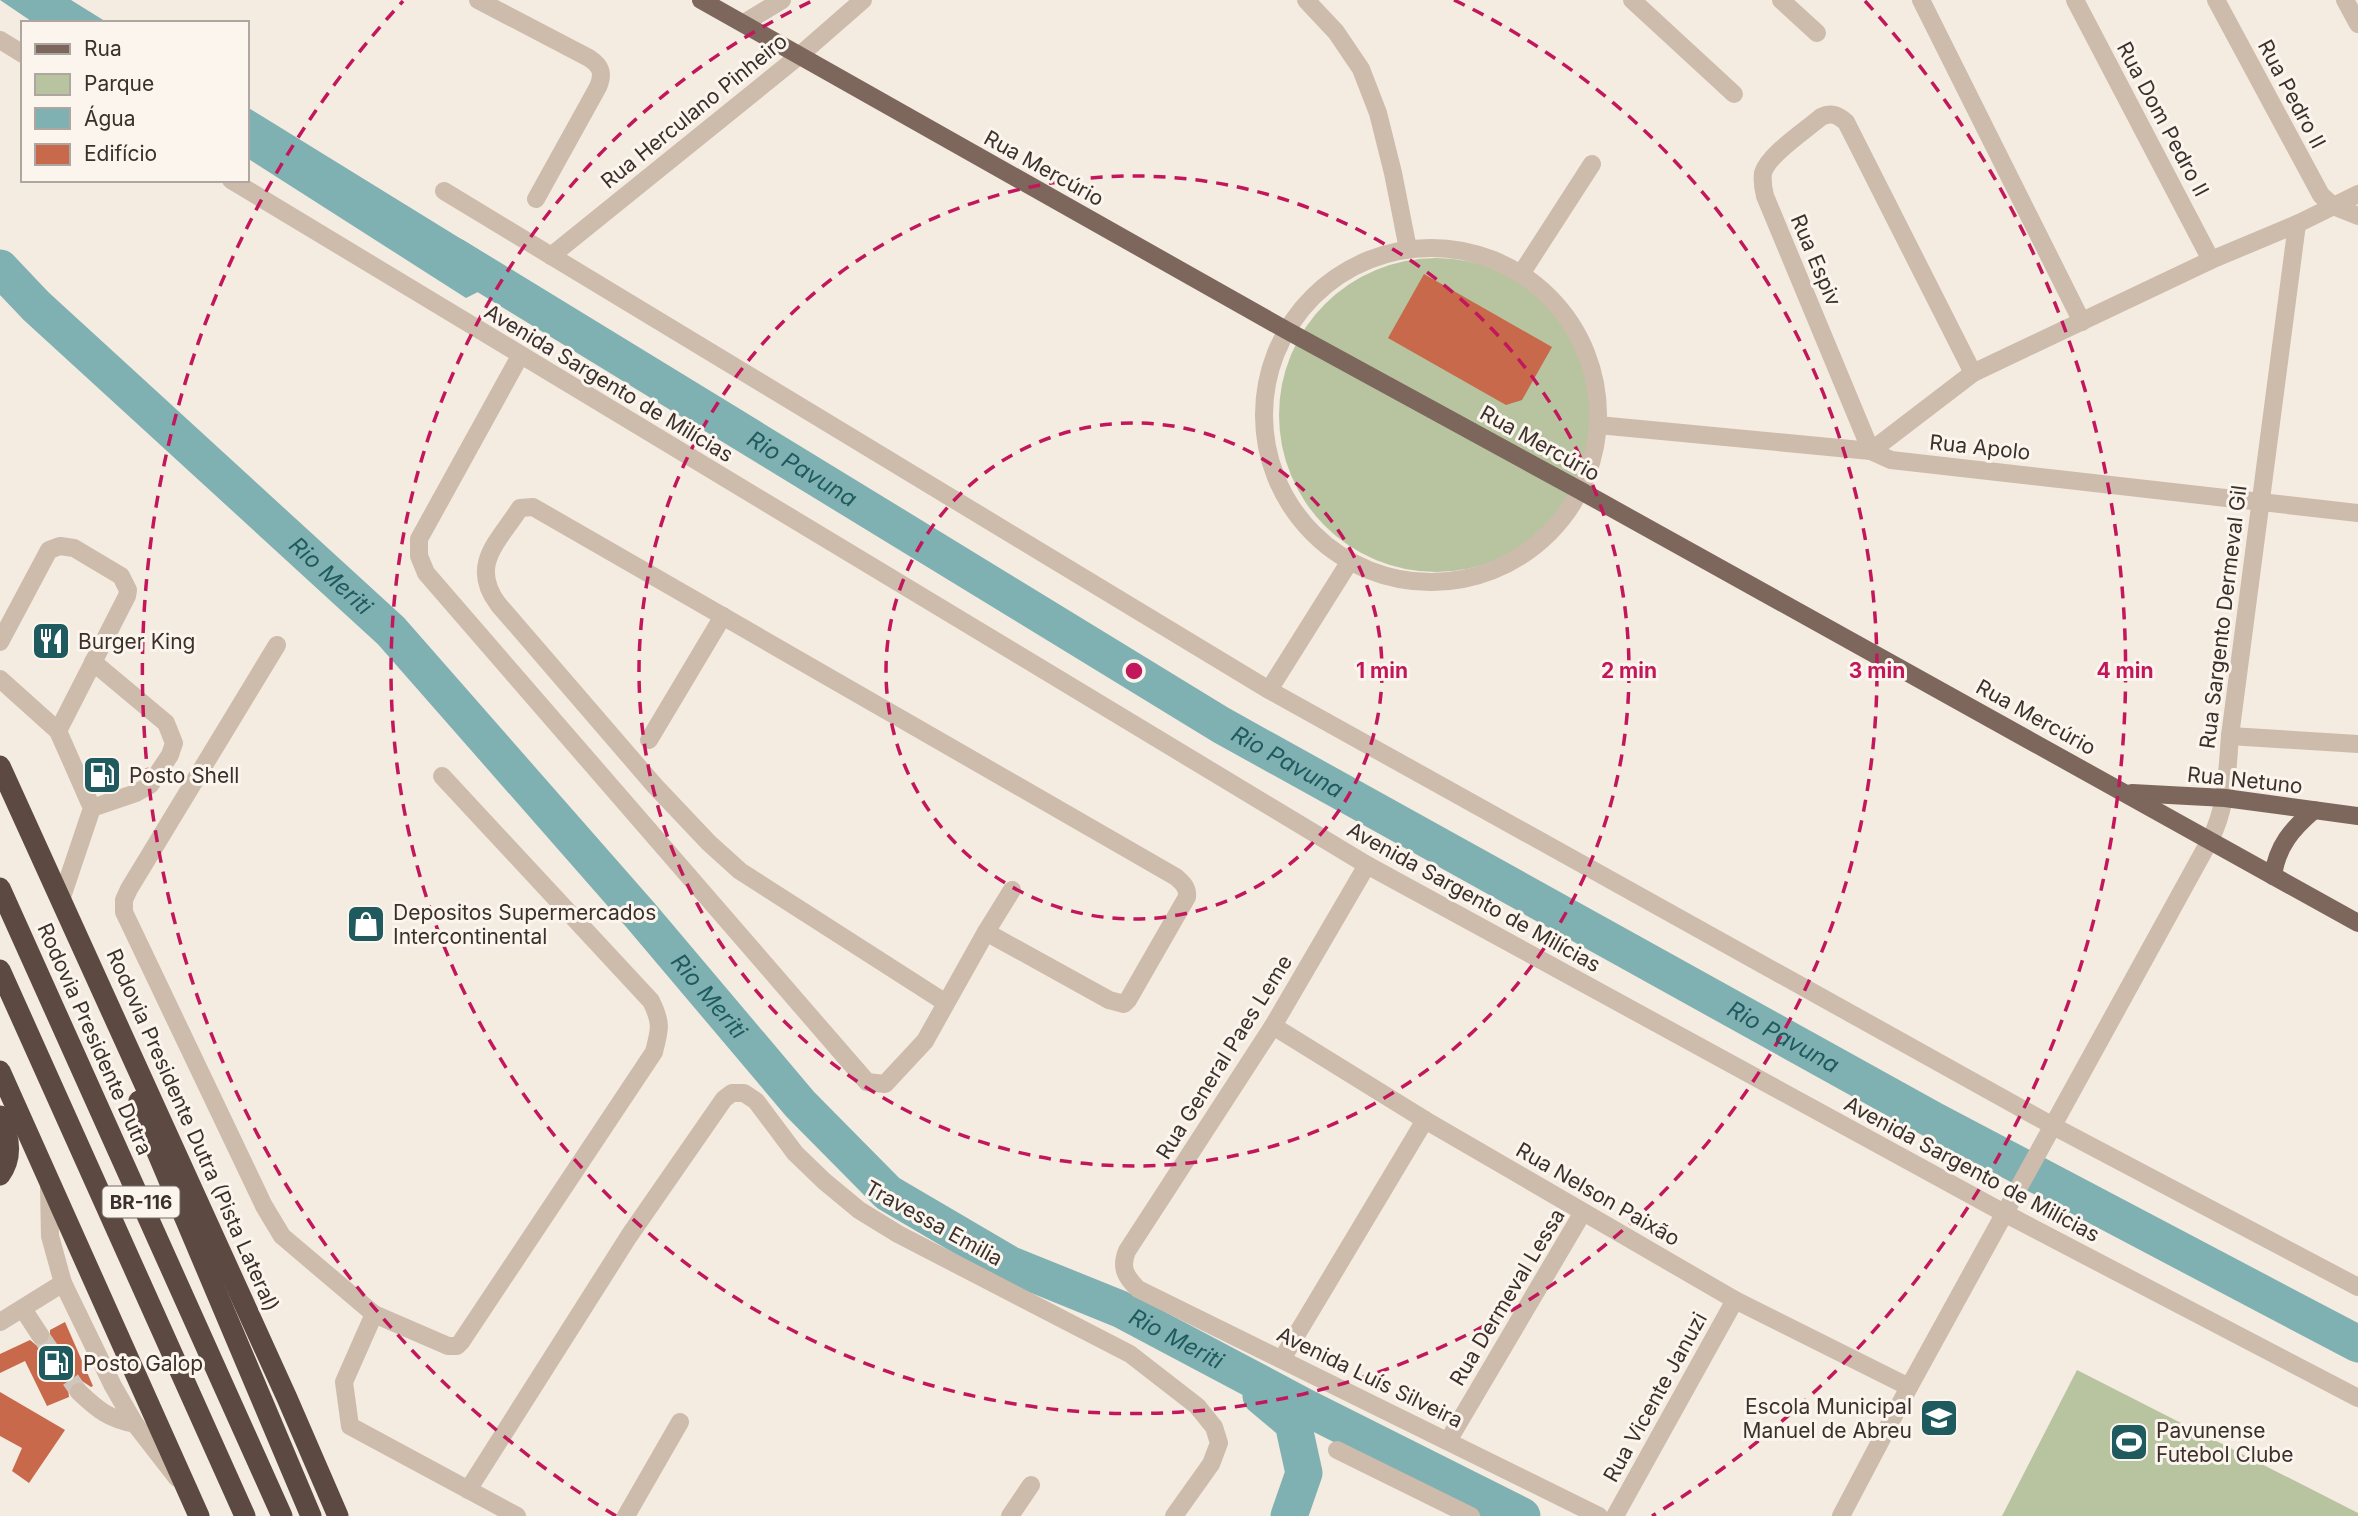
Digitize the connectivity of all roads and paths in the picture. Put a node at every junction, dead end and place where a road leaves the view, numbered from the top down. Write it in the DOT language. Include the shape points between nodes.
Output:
graph roads {
  1 [pos="478,0"];
  2 [pos="701,0"];
  3 [pos="782,0"];
  4 [pos="863,0"];
  5 [pos="1306,0"];
  6 [pos="1632,0"];
  7 [pos="1780,0"];
  8 [pos="1921,0"];
  9 [pos="2075,0"];
  10 [pos="2216,0"];
  11 [pos="2345,0"];
  12 [pos="744,23"];
  13 [pos="2358,24"];
  14 [pos="1817,33"];
  15 [pos="0,40"];
  16 [pos="21,53"];
  17 [pos="800,55"];
  18 [pos="1734,94"];
  19 [pos="1592,164"];
  20 [pos="234,182"];
  21 [pos="444,191"];
  22 [pos="2358,194"];
  23 [pos="536,199"];
  24 [pos="2333,206"];
  25 [pos="2358,215"];
  26 [pos="2297,224"];
  27 [pos="1408,249"];
  28 [pos="551,256"];
  29 [pos="2211,260"];
  30 [pos="1521,274"];
  31 [pos="2082,322"];
  32 [pos="1286,330"];
  33 [pos="520,356"];
  34 [pos="1973,373"];
  35 [pos="1598,425"];
  36 [pos="1871,451"];
  37 [pos="1581,491"];
  38 [pos="2260,501"];
  39 [pos="2358,513"];
  40 [pos="1350,561"];
  41 [pos="723,617"];
  42 [pos="0,642"];
  43 [pos="277,645"];
  44 [pos="93,662"];
  45 [pos="0,679"];
  46 [pos="1269,690"];
  47 [pos="58,731"];
  48 [pos="2230,736"];
  49 [pos="649,740"];
  50 [pos="2358,744"];
  51 [pos="0,766"];
  52 [pos="442,776"];
  53 [pos="2127,792"];
  54 [pos="2225,798"];
  55 [pos="92,808"];
  56 [pos="2314,810"];
  57 [pos="2358,816"];
  58 [pos="2210,839"];
  59 [pos="1367,865"];
  60 [pos="2273,876"];
  61 [pos="0,888"];
  62 [pos="1012,890"];
  63 [pos="61,900"];
  64 [pos="2358,923"];
  65 [pos="986,932"];
  66 [pos="0,970"];
  67 [pos="94,973"];
  68 [pos="946,1003"];
  69 [pos="1273,1026"];
  70 [pos="0,1071"];
  71 [pos="0,1115"];
  72 [pos="1425,1120"];
  73 [pos="2050,1131"];
  74 [pos="0,1175"];
  75 [pos="48,1175"];
  76 [pos="2008,1205"];
  77 [pos="1583,1212"];
  78 [pos="1125,1272"];
  79 [pos="63,1283"];
  80 [pos="2358,1287"];
  81 [pos="1735,1300"];
  82 [pos="23,1309"];
  83 [pos="374,1314"];
  84 [pos="0,1322"];
  85 [pos="40,1335"];
  86 [pos="1282,1359"];
  87 [pos="1909,1387"];
  88 [pos="79,1392"];
  89 [pos="2358,1398"];
  90 [pos="680,1422"];
  91 [pos="135,1424"];
  92 [pos="1448,1441"];
  93 [pos="1337,1450"];
  94 [pos="320,1473"];
  95 [pos="1031,1485"];
  96 [pos="468,1490"];
  97 [pos="187,1491"];
  98 [pos="1180,1509"];
  99 [pos="1442,1510"];
  100 [pos="199,1516"];
  101 [pos="245,1516"];
  102 [pos="282,1516"];
  103 [pos="311,1516"];
  104 [pos="338,1516"];
  105 [pos="346,1516"];
  106 [pos="517,1516"];
  107 [pos="626,1516"];
  108 [pos="1010,1516"];
  109 [pos="1471,1516"];
  110 [pos="1600,1516"];
  111 [pos="1615,1516"];
  112 [pos="1841,1516"];
  1 -- 23 [label="street" via="589,58 602,73"];
  2 -- 12 [label="main road, Rua Mercúrio"];
  3 -- 12 [label="street"];
  4 -- 17 [label="street, Rua Herculano Pinheiro"];
  5 -- 27 [label="street" via="1336,32 1361,69 1378,113"];
  6 -- 18 [label="street"];
  7 -- 14 [label="street"];
  8 -- 31 [label="street"];
  9 -- 29 [label="street, Rua Dom Pedro II"];
  10 -- 24 [label="street, Rua Pedro II" via="2310,176"];
  11 -- 13 [label="street"];
  12 -- 17 [label="main road, Rua Mercúrio"];
  15 -- 16 [label="street"];
  17 -- 28 [label="street, Rua Herculano Pinheiro"];
  17 -- 32 [label="main road, Rua Mercúrio"];
  19 -- 30 [label="street"];
  20 -- 33 [label="street, Avenida Sargento de Milícias"];
  21 -- 28 [label="street"];
  22 -- 24 [label="street"];
  24 -- 25 [label="street"];
  24 -- 26 [label="street"];
  26 -- 29 [label="street"];
  26 -- 38 [label="street, Rua Sargento Dermeval Gil"];
  27 -- 30 [label="street" via="1467,252"];
  27 -- 32 [label="street" via="1371,258 1337,275 1308,300"];
  28 -- 46 [label="street"];
  29 -- 31 [label="street"];
  30 -- 35 [label="street" via="1549,297 1572,325 1588,356 1597,390"];
  31 -- 34 [label="street"];
  32 -- 37 [label="main road, Rua Mercúrio"];
  32 -- 40 [label="street" via="1270,365 1263,402 1265,440 1275,477 1293,510 1319,539"];
  33 -- 59 [label="street, Avenida Sargento de Milícias"];
  33 -- 68 [label="street" via="419,538 419,556 426,573 867,1082 885,1084 925,1041"];
  34 -- 36 [label="street"];
  34 -- 36 [label="street, Rua Espiv" via="1846,122 1835,115 1821,117 1774,157 1763,174 1763,185"];
  35 -- 36 [label="street, Rua Apolo"];
  35 -- 37 [label="street"];
  36 -- 38 [label="street, Rua Apolo" via="1891,460"];
  37 -- 40 [label="street" via="1555,528 1530,549 1480,575 1436,583 1391,578"];
  37 -- 53 [label="main road, Rua Mercúrio"];
  38 -- 39 [label="street, Rua Apolo"];
  38 -- 48 [label="street, Rua Sargento Dermeval Gil"];
  40 -- 46 [label="street"];
  41 -- 49 [label="street"];
  41 -- 65 [label="street" via="1176,877 1188,891 1124,1004"];
  41 -- 68 [label="street" via="533,507 520,508 484,570 489,592 498,604 724,859"];
  42 -- 44 [label="street" via="49,550 74,548 121,576 128,590"];
  43 -- 83 [label="street" via="129,889 124,912 272,1223"];
  44 -- 47 [label="street"];
  44 -- 55 [label="street" via="166,723 174,743 150,785"];
  45 -- 47 [label="street"];
  46 -- 73 [label="street"];
  47 -- 55 [label="street"];
  48 -- 50 [label="street"];
  48 -- 54 [label="street, Rua Sargento Dermeval Gil"];
  51 -- 63 [label="highway, Rodovia Presidente Dutra (Pista Lateral) / BR-116"];
  52 -- 83 [label="street" via="651,1001 661,1028 654,1052 457,1346"];
  53 -- 54 [label="main road, Rua Netuno"];
  53 -- 58 [label="main road, Rua Mercúrio"];
  54 -- 56 [label="main road, Rua Netuno"];
  54 -- 58 [label="street, Rua Sargento Dermeval Gil"];
  55 -- 63 [label="street"];
  56 -- 57 [label="main road, Rua Netuno"];
  56 -- 60 [label="main road" via="2287,835"];
  58 -- 60 [label="main road, Rua Mercúrio"];
  58 -- 73 [label="street, Rua Sargento Dermeval Gil"];
  59 -- 69 [label="street, Rua General Paes Leme"];
  59 -- 76 [label="street, Avenida Sargento de Milícias"];
  60 -- 64 [label="main road, Rua Mercúrio"];
  61 -- 102 [label="highway, Rodovia Presidente Dutra / BR-116"];
  62 -- 65 [label="street"];
  63 -- 67 [label="highway, Rodovia Presidente Dutra (Pista Lateral) / BR-116"];
  65 -- 68 [label="street"];
  66 -- 101 [label="highway, BR-116"];
  67 -- 94 [label="highway, Rodovia Presidente Dutra (Pista Lateral) / BR-116"];
  67 -- 103 [label="highway" via="154,1145"];
  69 -- 72 [label="street, Rua Nelson Paixão"];
  69 -- 78 [label="street, Rua General Paes Leme" via="1127,1251"];
  70 -- 75 [label="highway"];
  71 -- 74 [label="highway" via="9,1140"];
  72 -- 77 [label="street, Rua Nelson Paixão"];
  72 -- 86 [label="street"];
  73 -- 76 [label="street, Rua Sargento Dermeval Gil"];
  73 -- 80 [label="street"];
  75 -- 79 [label="street" via="50,1236"];
  75 -- 97 [label="highway"];
  76 -- 87 [label="street, Rua Sargento Dermeval Gil"];
  76 -- 89 [label="street, Avenida Sargento de Milícias"];
  77 -- 81 [label="street, Rua Nelson Paixão"];
  77 -- 92 [label="street, Rua Dermeval Lessa"];
  78 -- 86 [label="street, Avenida Luís Silveira" via="1138,1289"];
  79 -- 82 [label="street"];
  79 -- 91 [label="street"];
  81 -- 87 [label="street, Rua Nelson Paixão"];
  81 -- 111 [label="street, Rua Vicente Januzi"];
  82 -- 84 [label="street"];
  82 -- 85 [label="street"];
  83 -- 96 [label="street" via="344,1382 350,1426"];
  86 -- 92 [label="street, Avenida Luís Silveira"];
  87 -- 112 [label="street, Rua Sargento Dermeval Gil"];
  88 -- 91 [label="street" via="99,1411"];
  90 -- 107 [label="street"];
  91 -- 97 [label="street"];
  92 -- 110 [label="street, Avenida Luís Silveira"];
  93 -- 99 [label="street"];
  94 -- 104 [label="highway, Rodovia Presidente Dutra (Pista Lateral) / BR-116"];
  94 -- 105 [label="street"];
  95 -- 108 [label="street"];
  96 -- 98 [label="street, Travessa Emilia" via="629,1236 724,1099 744,1093 795,1153 859,1210 1130,1354 1197,1406 1214,1427 1219,1443 1212,1464"];
  96 -- 106 [label="street"];
  97 -- 100 [label="highway"];
  99 -- 109 [label="street"];
}
